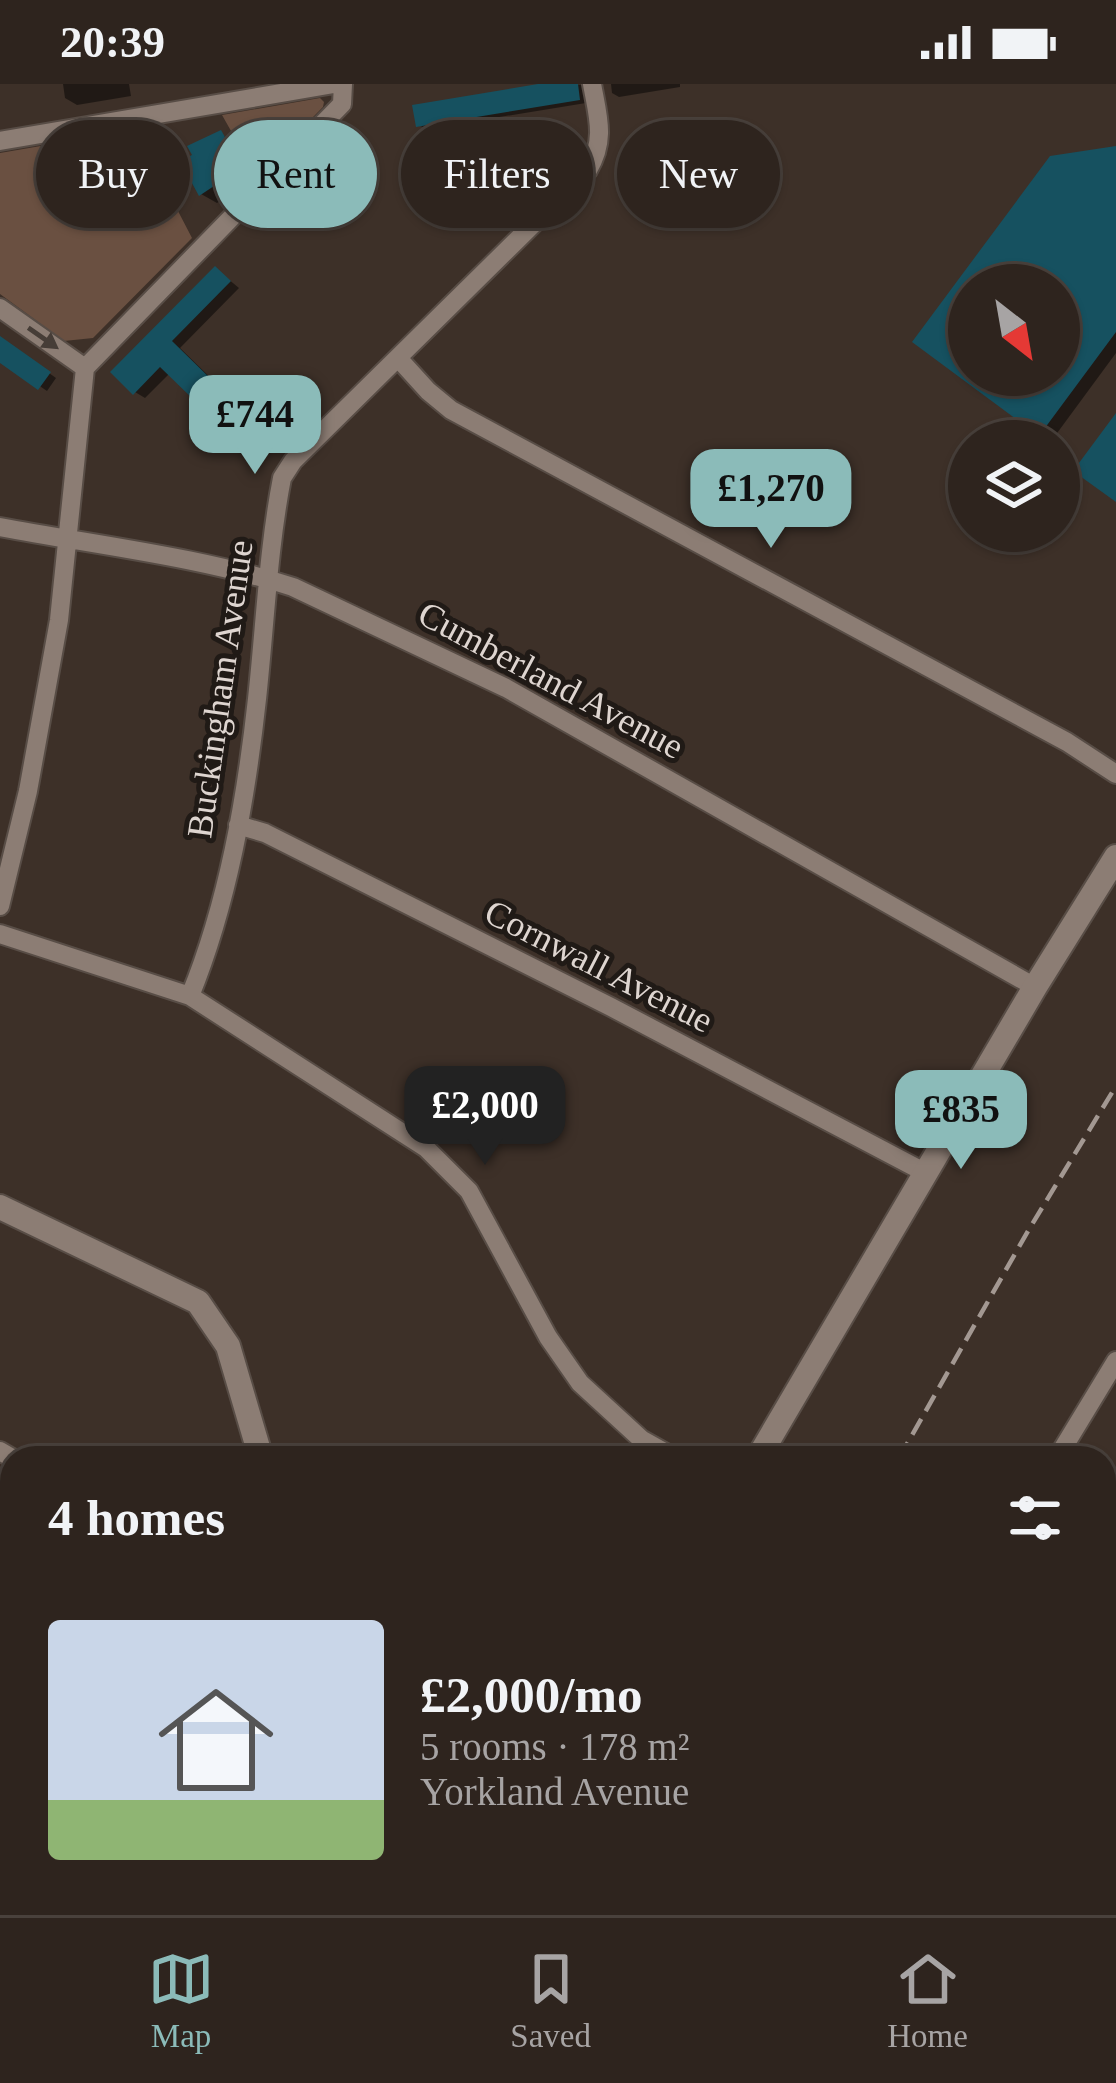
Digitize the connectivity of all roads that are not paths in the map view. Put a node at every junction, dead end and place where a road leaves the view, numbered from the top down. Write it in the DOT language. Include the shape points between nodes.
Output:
graph roads {
  1 [pos="334,84"];
  2 [pos="343,84"];
  3 [pos="592,84"];
  4 [pos="0,141"];
  5 [pos="0,308"];
  6 [pos="398,358"];
  7 [pos="85,368"];
  8 [pos="0,527"];
  9 [pos="68,540"];
  10 [pos="269,579"];
  11 [pos="1116,775"];
  12 [pos="238,825"];
  13 [pos="1116,857"];
  14 [pos="0,906"];
  15 [pos="0,934"];
  16 [pos="1035,987"];
  17 [pos="190,996"];
  18 [pos="926,1173"];
  19 [pos="0,1207"];
  20 [pos="1116,1361"];
  21 [pos="257,1446"];
  22 [pos="656,1446"];
  23 [pos="765,1446"];
  24 [pos="1064,1446"];
  1 -- 4 [label="street"];
  2 -- 7 [label="street" via="342,104"];
  3 -- 6 [label="street, Buckingham Avenue" via="600,142 588,170"];
  5 -- 7 [label="street, one-way"];
  6 -- 10 [label="street, Buckingham Avenue" via="286,469"];
  6 -- 11 [label="street" via="451,410"];
  7 -- 9 [label="street"];
  8 -- 9 [label="street, Cumberland Avenue"];
  9 -- 10 [label="street, Cumberland Avenue"];
  9 -- 14 [label="street" via="49,682"];
  10 -- 12 [label="street, Buckingham Avenue"];
  10 -- 16 [label="street, Cumberland Avenue" via="506,688"];
  12 -- 17 [label="street, Buckingham Avenue" via="211,946"];
  12 -- 18 [label="street, Cornwall Avenue"];
  13 -- 16 [label="street"];
  15 -- 17 [label="street"];
  16 -- 18 [label="street"];
  17 -- 22 [label="street" via="426,1148 469,1191 580,1383"];
  18 -- 23 [label="street"];
  19 -- 21 [label="street" via="198,1302 228,1346"];
  20 -- 24 [label="street"];
}
